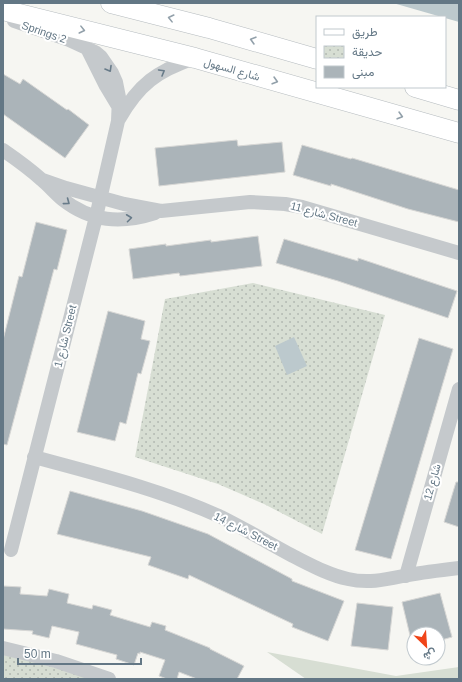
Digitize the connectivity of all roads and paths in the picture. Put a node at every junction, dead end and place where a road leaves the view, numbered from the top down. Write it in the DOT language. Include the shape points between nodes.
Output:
graph roads {
  1 [pos="111,3"];
  2 [pos="3,10"];
  3 [pos="3,13"];
  4 [pos="195,58"];
  5 [pos="316,59"];
  6 [pos="418,88"];
  7 [pos="459,100"];
  8 [pos="118,121"];
  9 [pos="459,133"];
  10 [pos="3,150"];
  11 [pos="42,180"];
  12 [pos="100,198"];
  13 [pos="161,211"];
  14 [pos="96,217"];
  15 [pos="459,253"];
  16 [pos="459,389"];
  17 [pos="34,457"];
  18 [pos="11,550"];
  19 [pos="459,568"];
  20 [pos="406,576"];
  21 [pos="3,648"];
  22 [pos="94,677"];
  23 [pos="109,679"];
  5 -- 1 [label="main road, one-way"];
  2 -- 4 [label="main road, شارع السهول, one-way"];
  3 -- 8 [label="street, Springs 2, one-way" via="13,21 69,40 102,57 112,73 118,90"];
  8 -- 4 [label="street, one-way" via="138,91 155,76 174,65"];
  4 -- 9 [label="main road, شارع السهول, one-way"];
  6 -- 7 [label="main road"];
  8 -- 12 [label="street, شارع 1 Street"];
  10 -- 11 [label="street"];
  11 -- 12 [label="street, شارع 11 Street"];
  11 -- 14 [label="street, شارع 11 Street, one-way" via="72,206"];
  12 -- 13 [label="street, شارع 11 Street"];
  12 -- 14 [label="street, شارع 1 Street"];
  14 -- 13 [label="street, شارع 11 Street, one-way" via="122,219"];
  13 -- 15 [label="street, شارع 11 Street" via="250,202 285,204"];
  14 -- 17 [label="street, شارع 1 Street"];
  16 -- 20 [label="street, شارع 12"];
  17 -- 18 [label="street, شارع 1 Street"];
  17 -- 20 [label="street, شارع 14 Street" via="184,502 221,518 330,574 349,580 368,581"];
  19 -- 20 [label="street, شارع 14 Street"];
  21 -- 22 [label="street" via="56,661"];
  22 -- 23 [label="street"];
}
